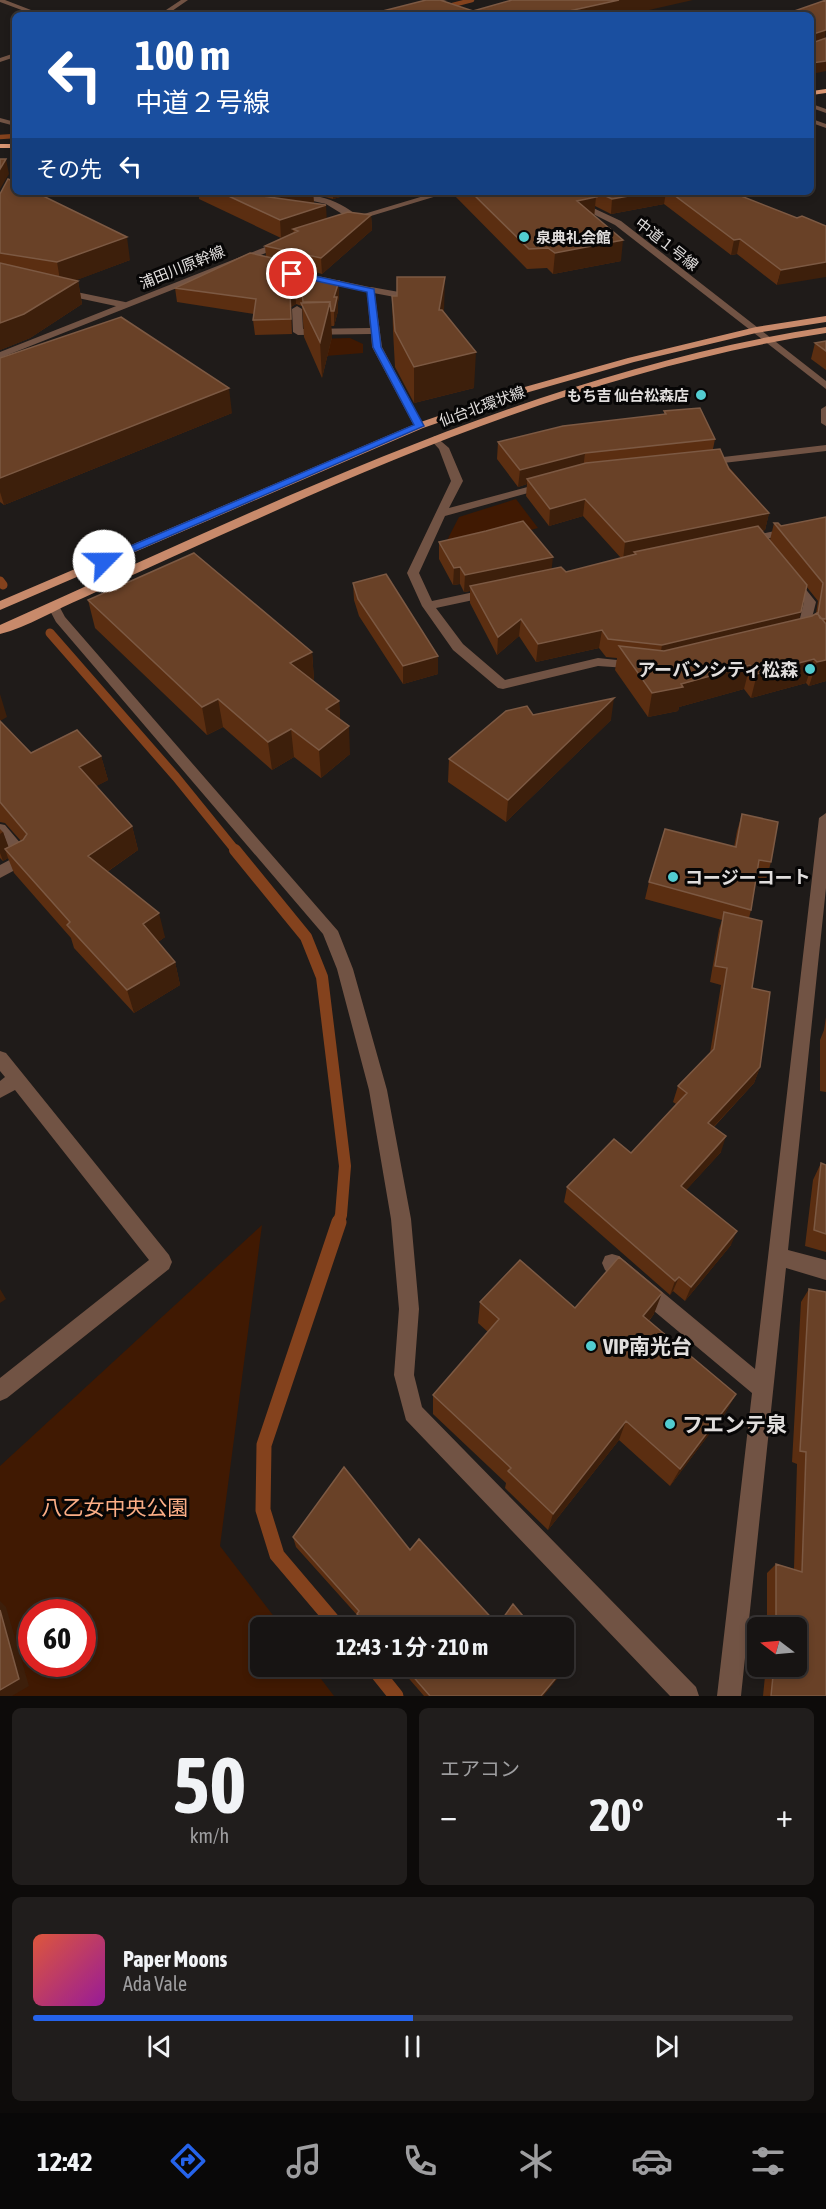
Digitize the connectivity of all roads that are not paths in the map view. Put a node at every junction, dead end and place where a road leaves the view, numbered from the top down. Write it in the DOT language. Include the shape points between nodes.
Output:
graph roads {
  1 [pos="0,0"];
  2 [pos="184,0"];
  3 [pos="444,0"];
  4 [pos="168,11"];
  5 [pos="32,12"];
  6 [pos="164,12"];
  7 [pos="394,12"];
  8 [pos="296,195"];
  9 [pos="436,195"];
  10 [pos="559,195"];
  11 [pos="355,218"];
  12 [pos="336,224"];
  13 [pos="288,241"];
  14 [pos="238,260"];
  15 [pos="260,265"];
  16 [pos="282,271"];
  17 [pos="47,289"];
  18 [pos="371,290"];
  19 [pos="431,300"];
  20 [pos="125,305"];
  21 [pos="297,309"];
  22 [pos="826,319"];
  23 [pos="756,330"];
  24 [pos="826,330"];
  25 [pos="375,331"];
  26 [pos="768,339"];
  27 [pos="0,355"];
  28 [pos="826,386"];
  29 [pos="826,409"];
  30 [pos="826,423"];
  31 [pos="419,426"];
  32 [pos="435,439"];
  33 [pos="826,448"];
  34 [pos="699,462"];
  35 [pos="561,481"];
  36 [pos="442,513"];
  37 [pos="826,523"];
  38 [pos="735,542"];
  39 [pos="780,565"];
  40 [pos="496,592"];
  41 [pos="0,606"];
  42 [pos="428,606"];
  43 [pos="54,607"];
  44 [pos="0,630"];
  45 [pos="793,637"];
  46 [pos="648,668"];
  47 [pos="826,818"];
  48 [pos="0,828"];
  49 [pos="0,872"];
  50 [pos="819,935"];
  51 [pos="0,1058"];
  52 [pos="17,1079"];
  53 [pos="0,1090"];
  54 [pos="777,1256"];
  55 [pos="612,1263"];
  56 [pos="826,1270"];
  57 [pos="763,1389"];
  58 [pos="0,1391"];
  59 [pos="687,1696"];
  60 [pos="729,1696"];
  1 -- 5 [label="street"];
  2 -- 4 [label="street"];
  3 -- 7 [label="street"];
  4 -- 6 [label="street"];
  8 -- 11 [label="street" via="321,199"];
  9 -- 11 [label="street"];
  10 -- 23 [label="street, 中道１号線" via="618,223"];
  11 -- 12 [label="street"];
  13 -- 14 [label="street, 浦田川原幹線"];
  14 -- 15 [label="street"];
  14 -- 20 [label="street, 浦田川原幹線"];
  16 -- 18 [label="street"];
  17 -- 20 [label="street"];
  18 -- 19 [label="street"];
  18 -- 25 [label="street"];
  20 -- 27 [label="street, 浦田川原幹線"];
  21 -- 25 [label="street" via="298,332"];
  22 -- 23 [label="main road, 仙台北環状線"];
  23 -- 26 [label="street, 中道１号線"];
  23 -- 31 [label="main road, 仙台北環状線" via="518,392"];
  24 -- 26 [label="main road, 仙台北環状線"];
  25 -- 31 [label="street" via="377,347"];
  26 -- 28 [label="street, 中道１号線"];
  26 -- 32 [label="main road, 仙台北環状線" via="552,398"];
  29 -- 30 [label="street"];
  31 -- 41 [label="main road, 仙台北環状線"];
  32 -- 36 [label="street" via="444,448 457,481"];
  32 -- 43 [label="main road, 仙台北環状線" via="370,464"];
  33 -- 34 [label="street"];
  35 -- 36 [label="street"];
  36 -- 42 [label="street" via="413,573"];
  37 -- 38 [label="street" via="762,542"];
  39 -- 45 [label="street" via="810,602 804,634"];
  40 -- 42 [label="street"];
  42 -- 46 [label="street" via="458,647 503,685 598,662"];
  43 -- 44 [label="main road, 仙台北環状線"];
  43 -- 59 [label="street" via="330,931 345,969 378,1090 397,1196 409,1310 404,1375 413,1413"];
  47 -- 50 [label="street"];
  48 -- 49 [label="street" via="25,858"];
  50 -- 54 [label="street"];
  51 -- 52 [label="street"];
  52 -- 53 [label="street"];
  52 -- 58 [label="street" via="162,1262"];
  54 -- 56 [label="street"];
  54 -- 57 [label="street"];
  55 -- 57 [label="street"];
  57 -- 60 [label="street"];
}
